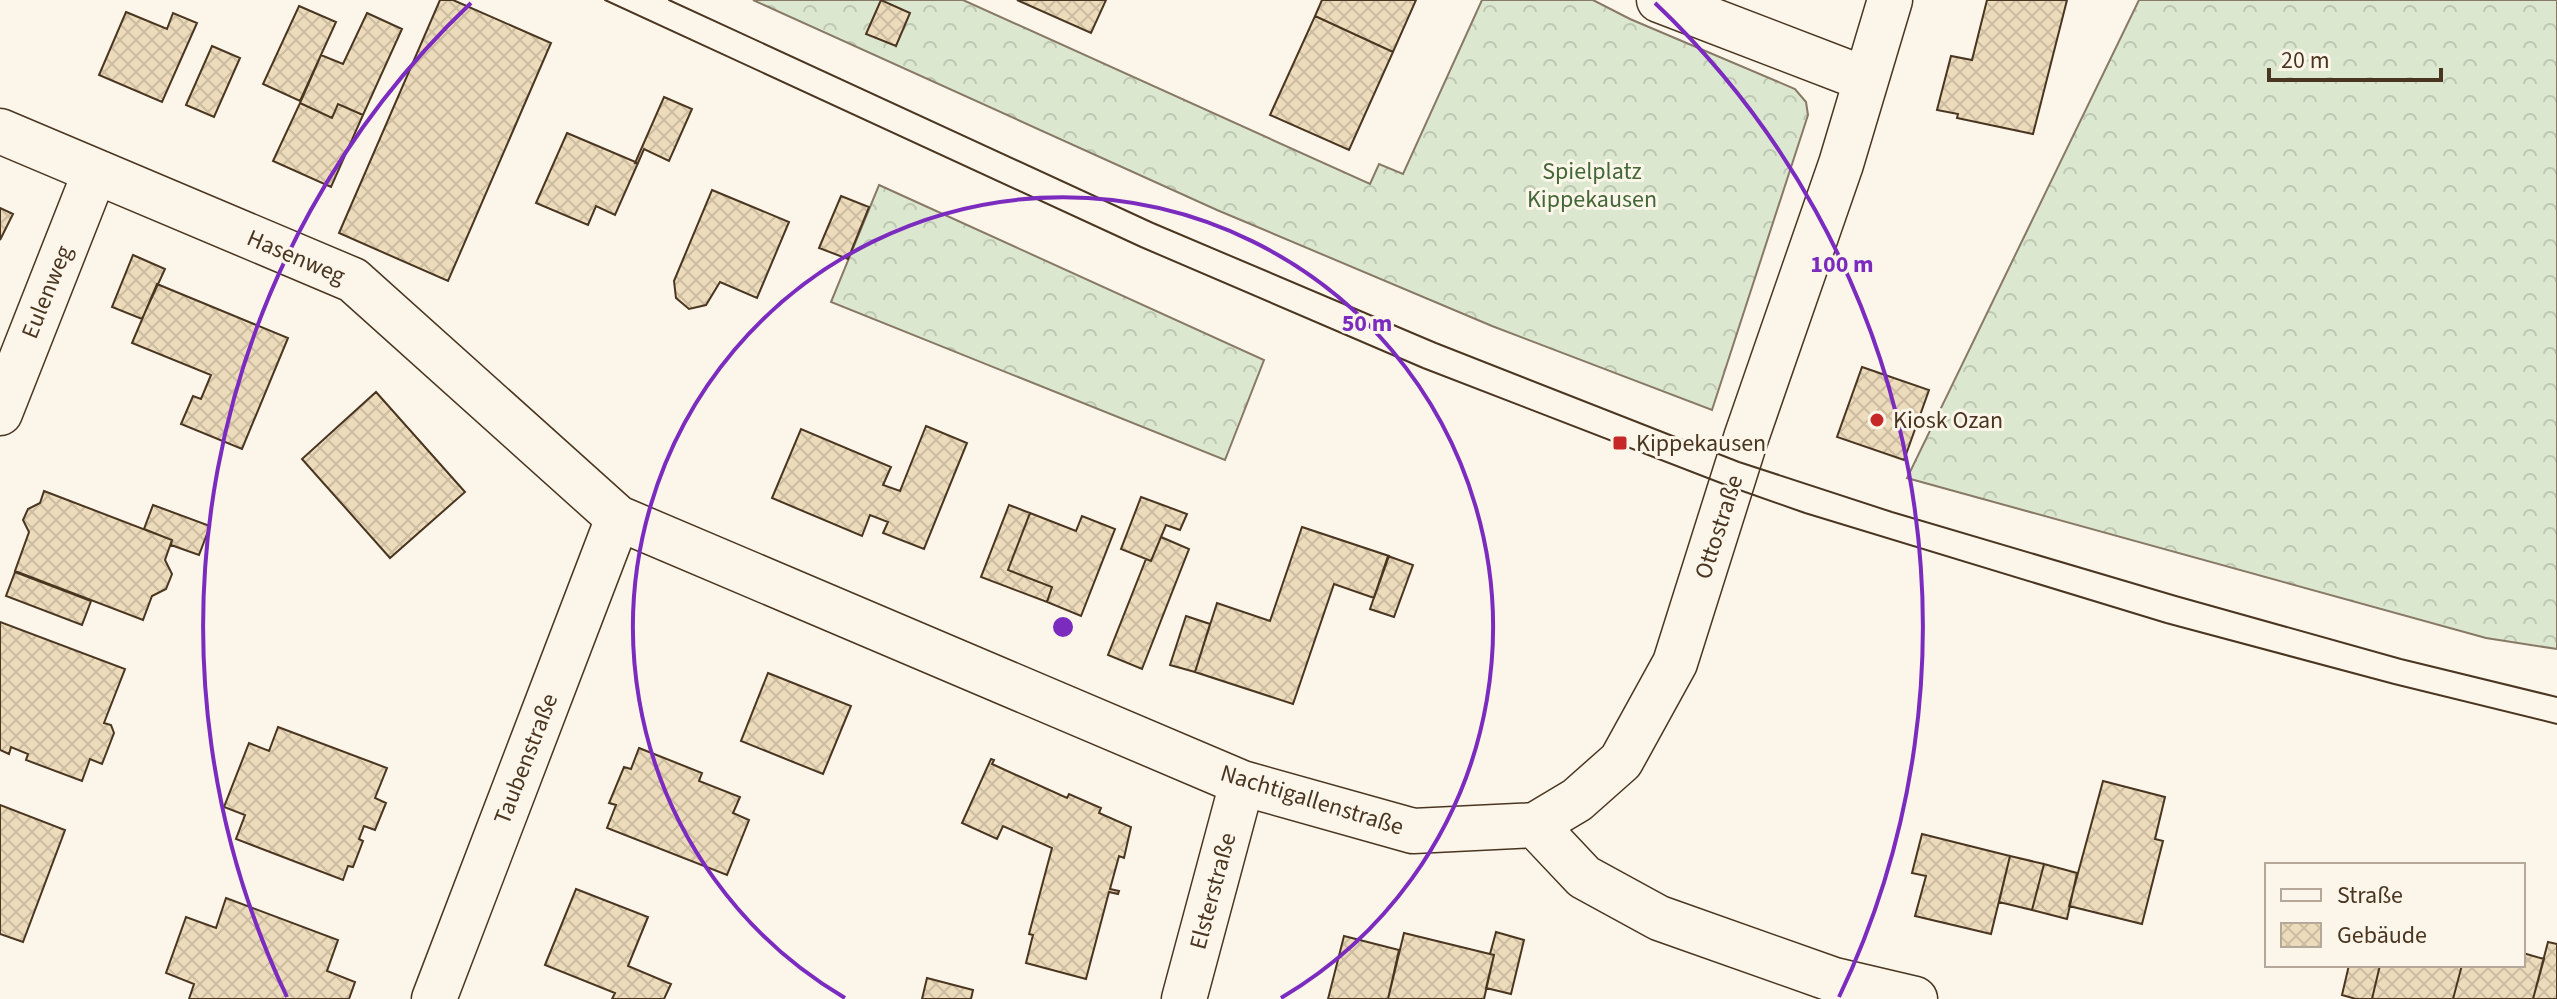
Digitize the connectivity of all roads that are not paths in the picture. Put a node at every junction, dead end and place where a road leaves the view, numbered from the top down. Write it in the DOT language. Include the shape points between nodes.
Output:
graph roads {
  1 [pos="1659,0"];
  2 [pos="1890,0"];
  3 [pos="1865,79"];
  4 [pos="0,131"];
  5 [pos="95,172"];
  6 [pos="0,413"];
  7 [pos="618,518"];
  8 [pos="1242,783"];
  9 [pos="1535,825"];
  10 [pos="1832,989"];
  11 [pos="434,999"];
  12 [pos="1184,999"];
  13 [pos="1915,999"];
  1 -- 3 [label="street"];
  2 -- 3 [label="street, Ottostraße"];
  3 -- 9 [label="street, Ottostraße" via="1675,663 1621,761 1577,800"];
  4 -- 5 [label="street, Hasenweg"];
  5 -- 6 [label="street, Eulenweg"];
  5 -- 7 [label="street, Hasenweg" via="353,280"];
  7 -- 8 [label="street, Nachtigallenstraße"];
  7 -- 11 [label="street, Taubenstraße"];
  8 -- 9 [label="street, Nachtigallenstraße" via="1413,831"];
  8 -- 12 [label="street, Elsterstraße"];
  9 -- 10 [label="street" via="1584,877 1659,918"];
  10 -- 13 [label="street"];
}
